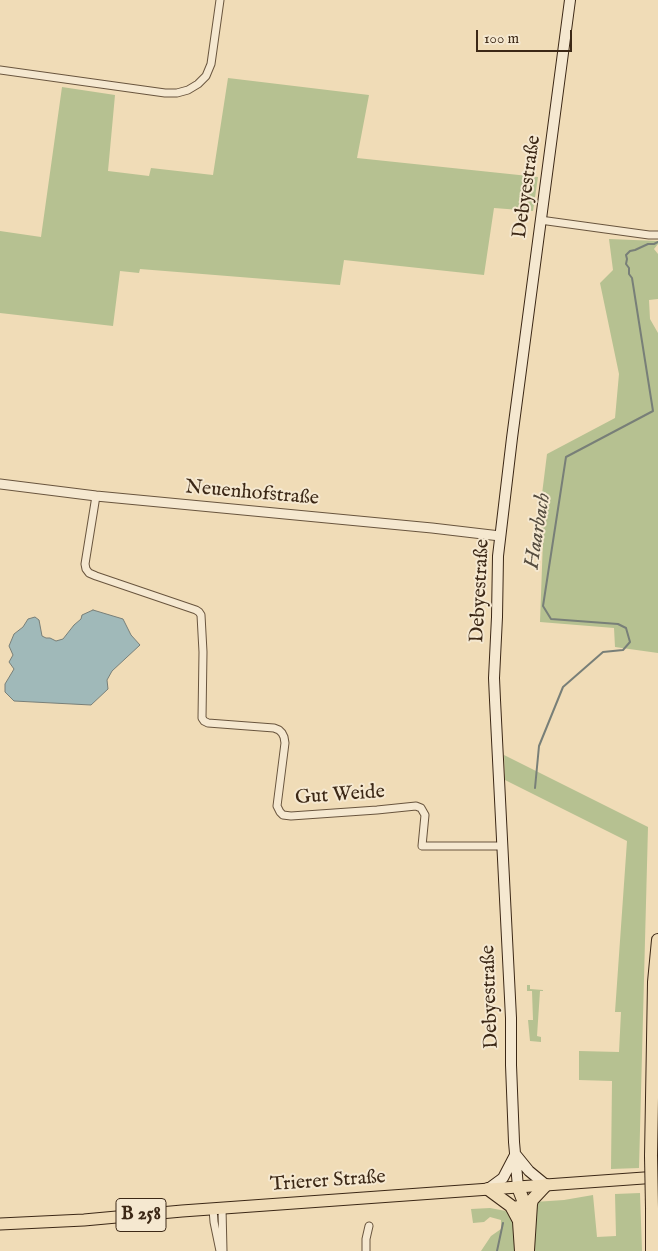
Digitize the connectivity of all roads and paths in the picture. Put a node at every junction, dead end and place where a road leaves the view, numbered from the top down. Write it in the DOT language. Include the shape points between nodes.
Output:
graph roads {
  1 [pos="220,0"];
  2 [pos="570,0"];
  3 [pos="0,70"];
  4 [pos="540,220"];
  5 [pos="657,235"];
  6 [pos="0,484"];
  7 [pos="96,496"];
  8 [pos="500,536"];
  9 [pos="502,846"];
  10 [pos="658,940"];
  11 [pos="515,1154"];
  12 [pos="658,1177"];
  13 [pos="546,1185"];
  14 [pos="518,1187"];
  15 [pos="488,1189"];
  16 [pos="218,1209"];
  17 [pos="518,1219"];
  18 [pos="0,1224"];
  19 [pos="369,1226"];
  20 [pos="652,1230"];
  21 [pos="222,1251"];
  22 [pos="366,1251"];
  23 [pos="526,1251"];
  24 [pos="648,1251"];
  25 [pos="652,1251"];
  1 -- 3 [label="street" via="211,64 206,76 188,90 165,93"];
  2 -- 4 [label="main road, Debyestraße"];
  4 -- 5 [label="street"];
  4 -- 8 [label="main road, Debyestraße"];
  6 -- 7 [label="street, Neuenhofstraße"];
  7 -- 8 [label="street, Neuenhofstraße"];
  7 -- 9 [label="street, Gut Weide" via="86,569 96,576 199,612 203,652 202,718 208,723 274,728 282,733 285,743 276,806 283,815 416,806 425,815 422,846"];
  8 -- 9 [label="main road, Debyestraße" via="494,678"];
  9 -- 11 [label="main road, Debyestraße"];
  10 -- 20 [label="highway, bridge" via="654,982"];
  11 -- 13 [label="main road"];
  11 -- 14 [label="main road, Debyestraße"];
  11 -- 15 [label="main road" via="503,1178"];
  12 -- 13 [label="main road, Trierer Straße / B 258"];
  13 -- 14 [label="main road, Trierer Straße / B 258"];
  13 -- 23 [label="highway" via="530,1204"];
  14 -- 15 [label="main road, Trierer Straße / B 258"];
  14 -- 17 [label="highway"];
  14 -- 23 [label="highway" via="523,1200"];
  15 -- 16 [label="main road, Trierer Straße / B 258"];
  15 -- 17 [label="highway" via="511,1206"];
  16 -- 18 [label="main road, Trierer Straße / B 258"];
  16 -- 21 [label="street" via="214,1222"];
  17 -- 23 [label="highway"];
  19 -- 22 [label="street"];
  20 -- 24 [label="highway"];
  20 -- 25 [label="highway"];
}
